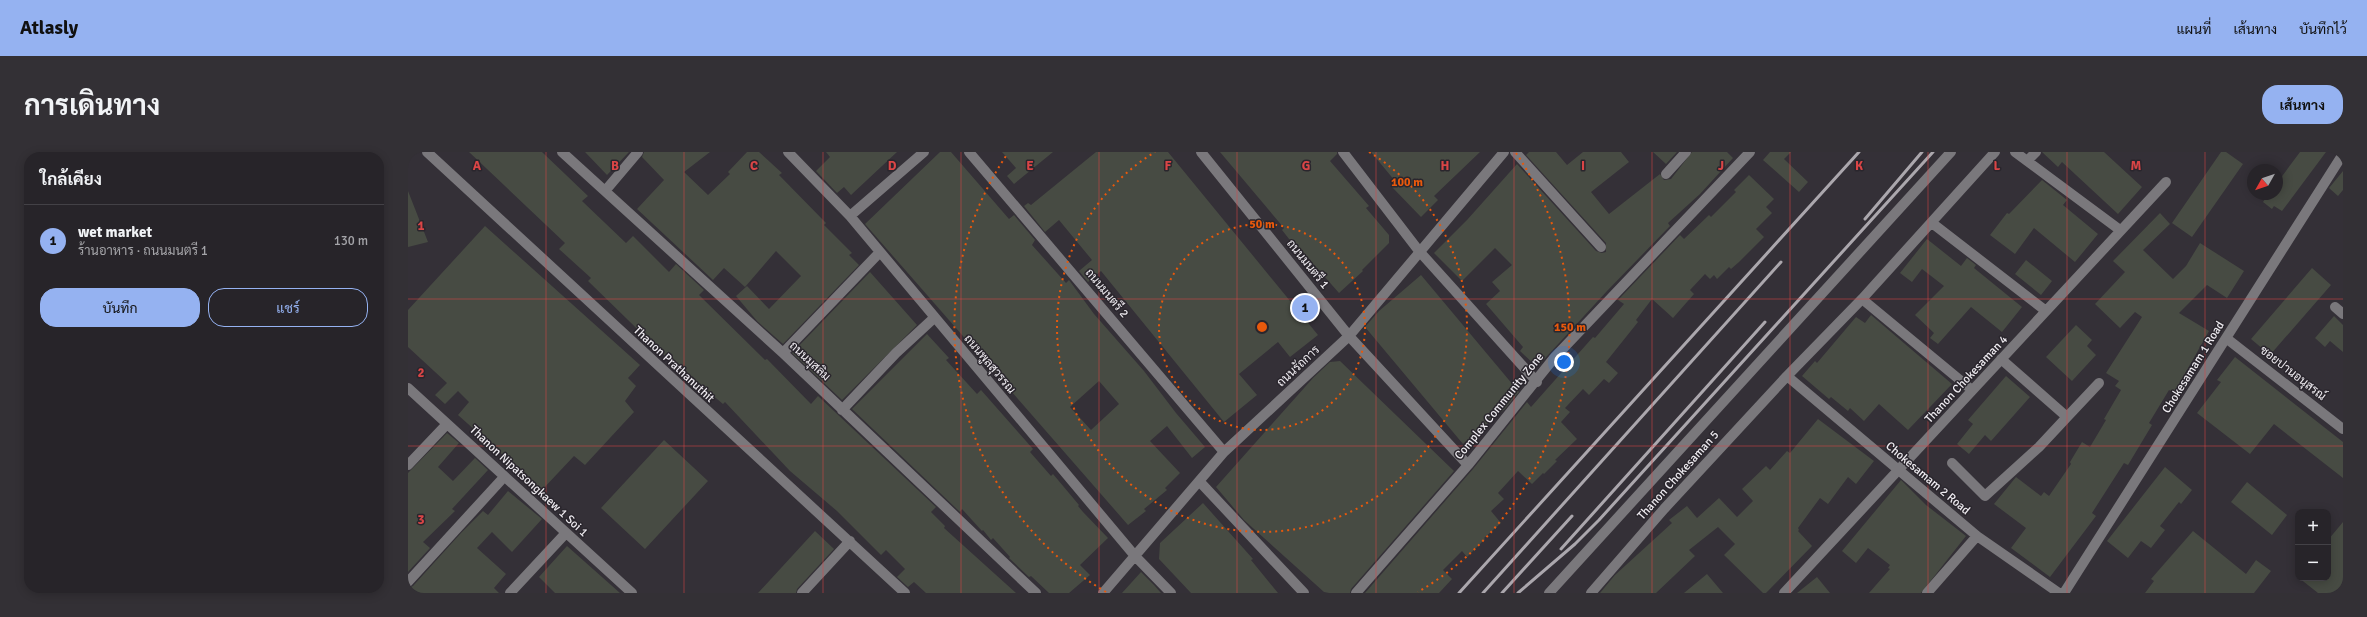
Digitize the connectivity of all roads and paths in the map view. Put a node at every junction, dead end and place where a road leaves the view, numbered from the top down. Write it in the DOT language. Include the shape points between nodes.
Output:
graph roads {
  1 [pos="427,152"];
  2 [pos="562,152"];
  3 [pos="638,152"];
  4 [pos="788,152"];
  5 [pos="924,152"];
  6 [pos="969,152"];
  7 [pos="1201,152"];
  8 [pos="1343,152"];
  9 [pos="1504,152"];
  10 [pos="1515,152"];
  11 [pos="1686,152"];
  12 [pos="1750,152"];
  13 [pos="1951,152"];
  14 [pos="1995,152"];
  15 [pos="2015,152"];
  16 [pos="2036,152"];
  17 [pos="2343,154"];
  18 [pos="2027,161"];
  19 [pos="1666,174"];
  20 [pos="2166,182"];
  21 [pos="606,191"];
  22 [pos="850,216"];
  23 [pos="1932,223"];
  24 [pos="2120,230"];
  25 [pos="1600,247"];
  26 [pos="1419,250"];
  27 [pos="880,252"];
  28 [pos="1862,299"];
  29 [pos="2335,307"];
  30 [pos="2046,311"];
  31 [pos="2343,314"];
  32 [pos="934,318"];
  33 [pos="1349,336"];
  34 [pos="2226,338"];
  35 [pos="782,353"];
  36 [pos="2001,359"];
  37 [pos="1787,376"];
  38 [pos="1537,382"];
  39 [pos="2099,383"];
  40 [pos="408,388"];
  41 [pos="1972,390"];
  42 [pos="842,410"];
  43 [pos="2067,417"];
  44 [pos="447,424"];
  45 [pos="2343,429"];
  46 [pos="1224,452"];
  47 [pos="1952,463"];
  48 [pos="1468,465"];
  49 [pos="408,466"];
  50 [pos="1899,470"];
  51 [pos="504,477"];
  52 [pos="1200,482"];
  53 [pos="565,534"];
  54 [pos="1977,536"];
  55 [pos="850,541"];
  56 [pos="1135,556"];
  57 [pos="408,582"];
  58 [pos="510,593"];
  59 [pos="632,593"];
  60 [pos="802,593"];
  61 [pos="905,593"];
  62 [pos="1036,593"];
  63 [pos="1103,593"];
  64 [pos="1171,593"];
  65 [pos="1304,593"];
  66 [pos="1356,593"];
  67 [pos="1549,593"];
  68 [pos="1591,593"];
  69 [pos="1784,593"];
  70 [pos="1927,593"];
  71 [pos="2059,593"];
  72 [pos="2064,593"];
  1 -- 55 [label="street, Thanon Prathanuthit"];
  2 -- 21 [label="street, ถนนมุสลิม"];
  3 -- 21 [label="street"];
  4 -- 22 [label="street, ถนนพูลสุวรรณ"];
  5 -- 22 [label="street"];
  6 -- 46 [label="street, ถนนมนตรี 2"];
  7 -- 33 [label="street, ถนนมนตรี 1"];
  8 -- 26 [label="street"];
  9 -- 26 [label="street, ถนนรัถการ"];
  10 -- 25 [label="street"];
  11 -- 19 [label="street"];
  12 -- 38 [label="street, Complex Community Zone" via="1554,358"];
  13 -- 67 [label="street"];
  14 -- 23 [label="street, Thanon Chokesaman 5"];
  15 -- 18 [label="street"];
  16 -- 18 [label="street"];
  17 -- 34 [label="street, Chokesamam 1 Road"];
  18 -- 24 [label="street"];
  20 -- 24 [label="street, Thanon Chokesaman 4"];
  21 -- 35 [label="street, ถนนมุสลิม"];
  22 -- 27 [label="street, ถนนพูลสุวรรณ"];
  23 -- 28 [label="street, Thanon Chokesaman 5"];
  23 -- 30 [label="street"];
  24 -- 30 [label="street, Thanon Chokesaman 4"];
  26 -- 33 [label="street, ถนนรัถการ"];
  26 -- 38 [label="street"];
  27 -- 32 [label="street, ถนนพูลสุวรรณ"];
  27 -- 35 [label="street"];
  28 -- 37 [label="street, Thanon Chokesaman 5"];
  28 -- 41 [label="street"];
  29 -- 31 [label="street"];
  30 -- 36 [label="street, Thanon Chokesaman 4"];
  32 -- 42 [label="street" via="896,353"];
  32 -- 56 [label="street, ถนนพูลสุวรรณ"];
  33 -- 46 [label="street, ถนนรัถการ"];
  33 -- 48 [label="street, ถนนมนตรี 1"];
  34 -- 45 [label="street, ซอยปานอนุสรณ์"];
  34 -- 72 [label="street, Chokesamam 1 Road"];
  35 -- 42 [label="street, ถนนมุสลิม"];
  36 -- 41 [label="street, Thanon Chokesaman 4"];
  36 -- 43 [label="street"];
  37 -- 50 [label="street, Chokesamam 2 Road"];
  37 -- 68 [label="street, Thanon Chokesaman 5" via="1664,509"];
  38 -- 48 [label="street, Complex Community Zone"];
  39 -- 43 [label="street"];
  40 -- 44 [label="street, Thanon Nipatsongkaew 1 Soi 1"];
  41 -- 50 [label="street, Thanon Chokesaman 4"];
  42 -- 62 [label="street, ถนนมุสลิม"];
  43 -- 47 [label="street" via="2039,447 1985,496"];
  44 -- 49 [label="street"];
  44 -- 51 [label="street, Thanon Nipatsongkaew 1 Soi 1"];
  46 -- 52 [label="street, ถนนรัถการ"];
  48 -- 66 [label="street, Complex Community Zone"];
  50 -- 54 [label="street, Chokesamam 2 Road"];
  50 -- 69 [label="street, Thanon Chokesaman 4"];
  51 -- 53 [label="street, Thanon Nipatsongkaew 1 Soi 1"];
  51 -- 57 [label="street"];
  52 -- 56 [label="street, ถนนรัถการ"];
  52 -- 65 [label="street"];
  53 -- 58 [label="street"];
  53 -- 59 [label="street, Thanon Nipatsongkaew 1 Soi 1"];
  54 -- 70 [label="street"];
  54 -- 71 [label="street, Chokesamam 2 Road"];
  55 -- 60 [label="street"];
  55 -- 61 [label="street, Thanon Prathanuthit"];
  56 -- 63 [label="street, ถนนรัถการ"];
  56 -- 64 [label="street, ถนนพูลสุวรรณ"];
}
